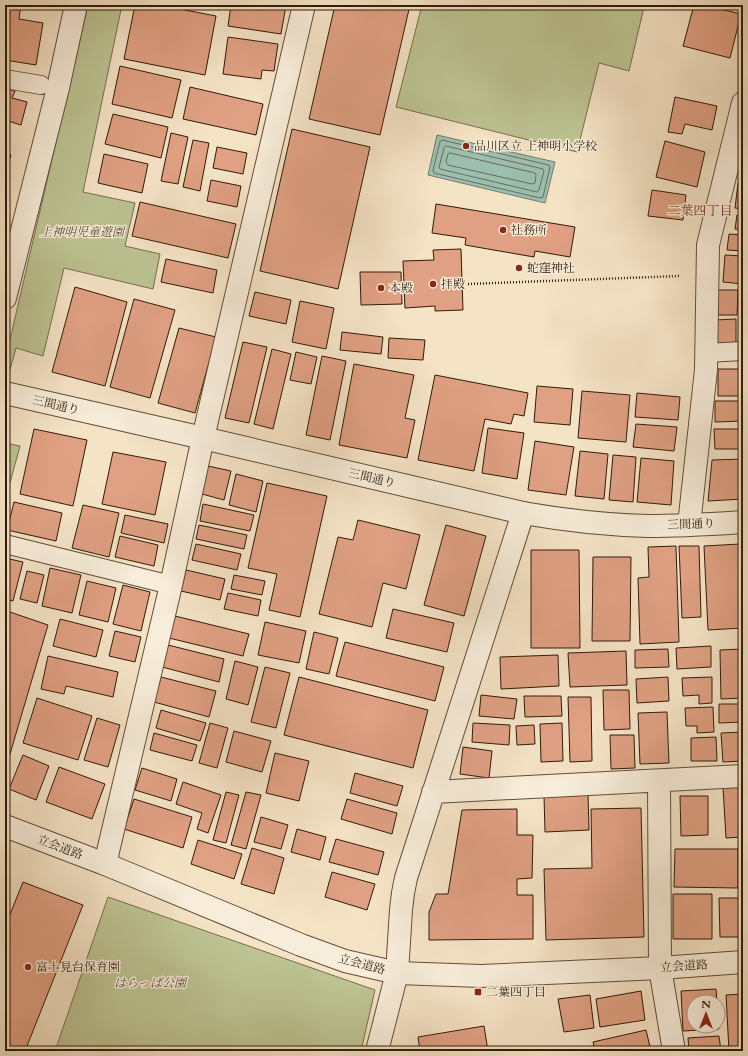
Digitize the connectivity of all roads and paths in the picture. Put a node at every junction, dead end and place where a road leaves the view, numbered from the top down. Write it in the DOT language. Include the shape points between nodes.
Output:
graph roads {
  1 [pos="76,5"];
  2 [pos="304,5"];
  3 [pos="5,79"];
  4 [pos="41,85"];
  5 [pos="742,109"];
  6 [pos="708,275"];
  7 [pos="468,284"];
  8 [pos="5,298"];
  9 [pos="743,351"];
  10 [pos="706,353"];
  11 [pos="5,393"];
  12 [pos="203,438"];
  13 [pos="523,513"];
  14 [pos="743,522"];
  15 [pos="689,525"];
  16 [pos="5,544"];
  17 [pos="171,585"];
  18 [pos="743,776"];
  19 [pos="659,781"];
  20 [pos="433,792"];
  21 [pos="5,826"];
  22 [pos="105,864"];
  23 [pos="743,962"];
  24 [pos="660,968"];
  25 [pos="397,974"];
  26 [pos="378,1051"];
  27 [pos="674,1051"];
  1 -- 8 [label="street" via="58,88"];
  2 -- 12 [label="street"];
  3 -- 4 [label="lane"];
  5 -- 6 [label="street" via="708,246"];
  6 -- 7 [label="path"];
  6 -- 10 [label="street"];
  9 -- 10 [label="lane"];
  10 -- 15 [label="street"];
  11 -- 12 [label="street, 三間通り"];
  12 -- 13 [label="street, 三間通り"];
  12 -- 17 [label="street"];
  13 -- 15 [label="street, 三間通り" via="559,519 647,526"];
  13 -- 20 [label="street"];
  14 -- 15 [label="street, 三間通り"];
  16 -- 17 [label="lane"];
  17 -- 22 [label="street"];
  18 -- 19 [label="street"];
  19 -- 20 [label="street"];
  19 -- 24 [label="street"];
  20 -- 25 [label="street" via="402,893"];
  21 -- 22 [label="street, 立会道路"];
  22 -- 25 [label="street, 立会道路" via="301,945 345,961"];
  23 -- 24 [label="street, 立会道路"];
  24 -- 25 [label="street, 立会道路" via="481,976"];
  24 -- 27 [label="street"];
  25 -- 26 [label="street"];
}
